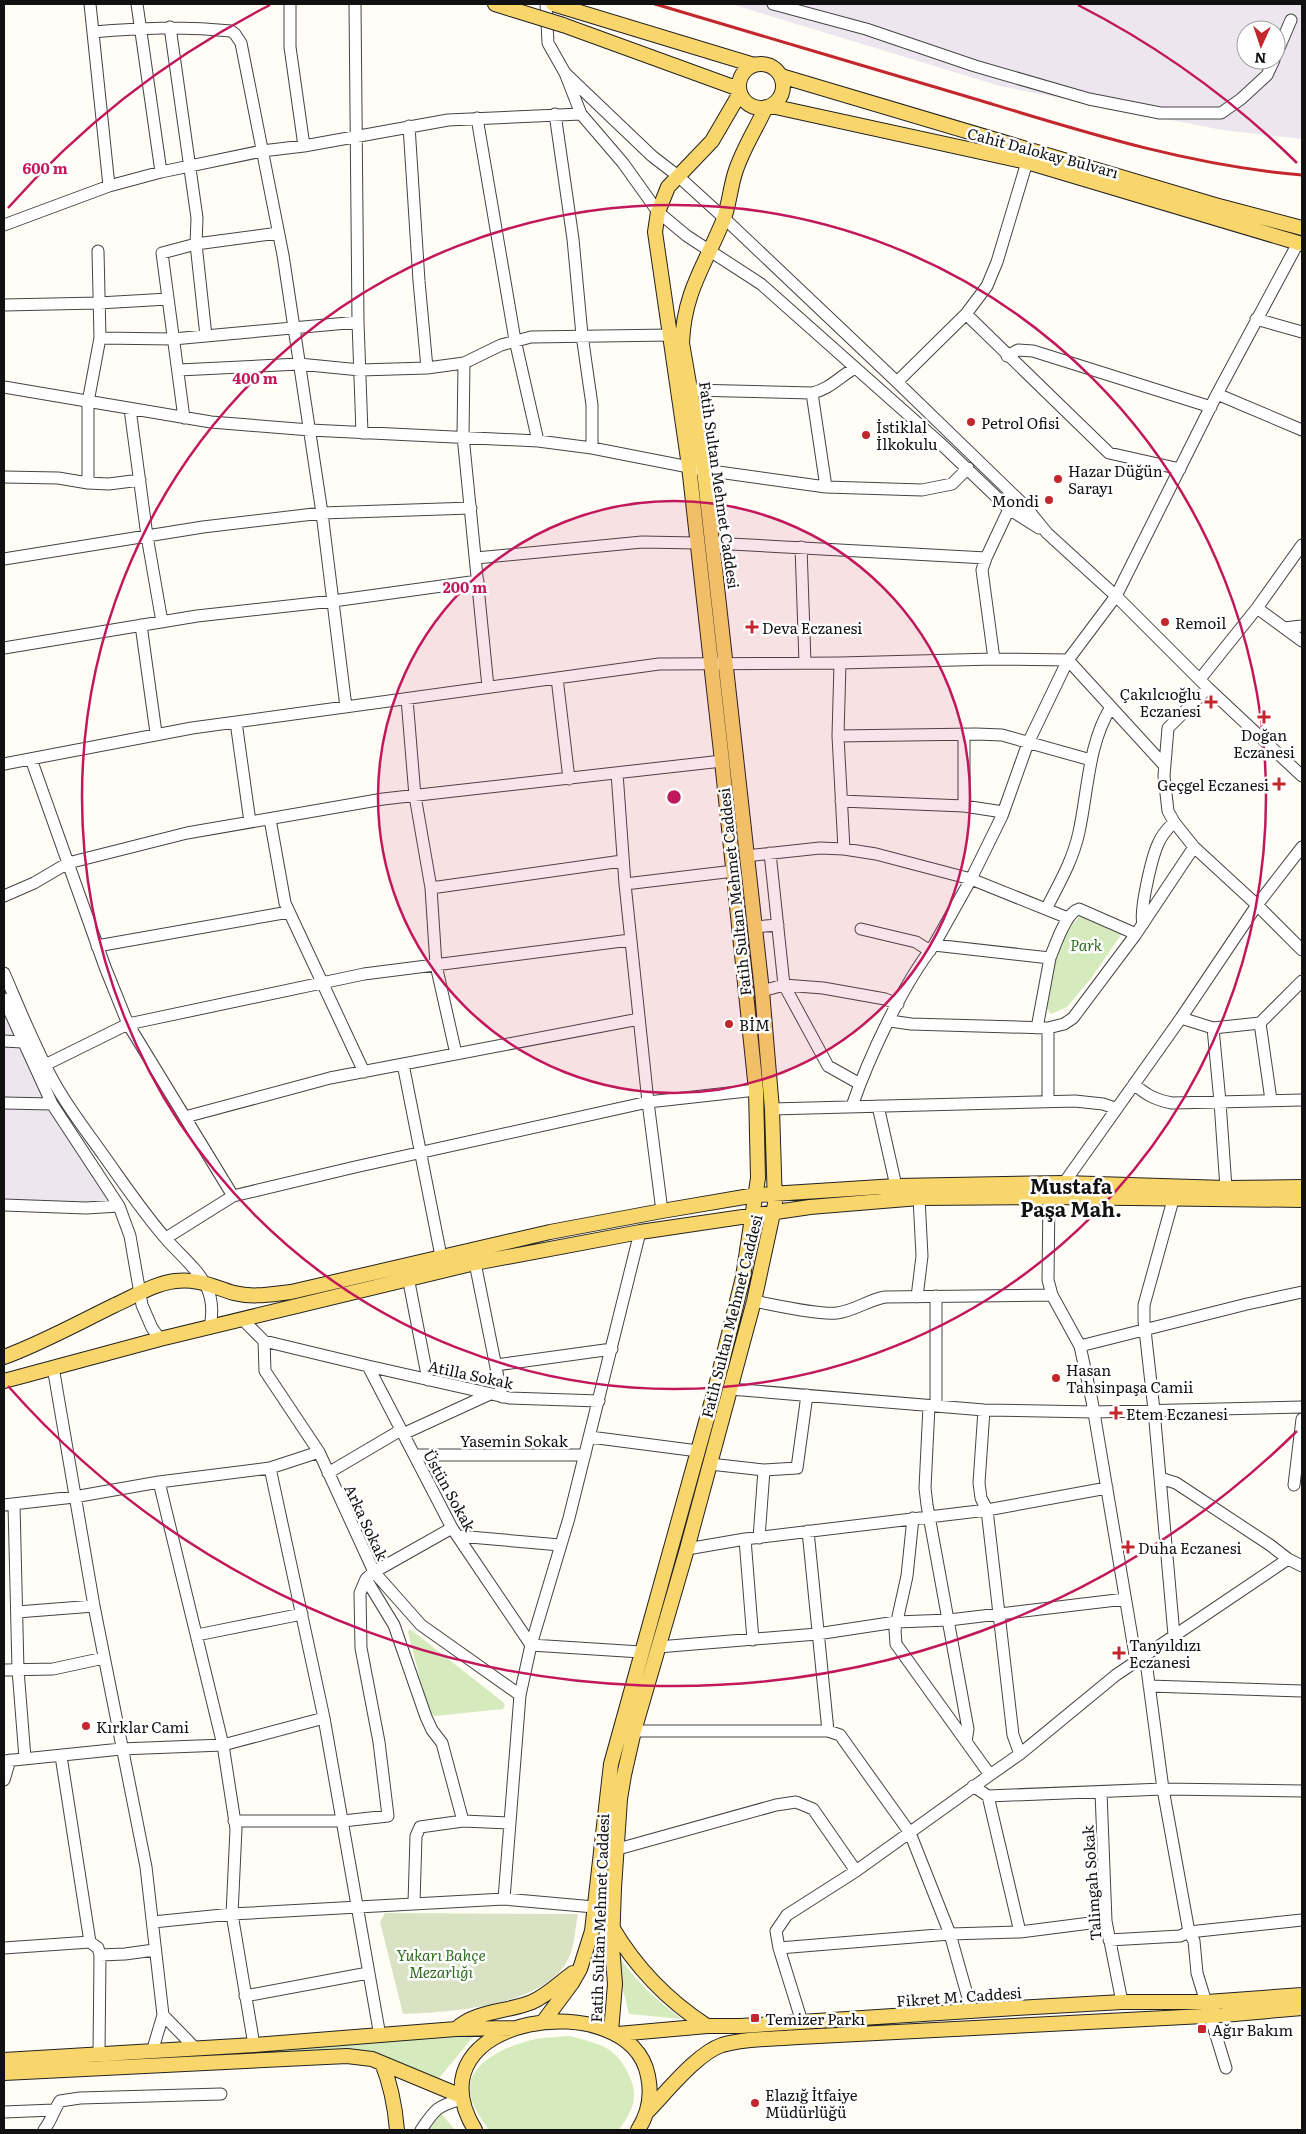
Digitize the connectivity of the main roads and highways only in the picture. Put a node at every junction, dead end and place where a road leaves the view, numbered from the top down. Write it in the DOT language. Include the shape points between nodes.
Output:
graph roads {
  1 [pos="495,4"];
  2 [pos="557,5"];
  3 [pos="754,65"];
  4 [pos="781,76"];
  5 [pos="739,91"];
  6 [pos="768,107"];
  7 [pos="1302,228"];
  8 [pos="1300,244"];
  9 [pos="1302,1187"];
  10 [pos="775,1194"];
  11 [pos="756,1196"];
  12 [pos="1302,1200"];
  13 [pos="774,1212"];
  14 [pos="752,1215"];
  15 [pos="4,1357"];
  16 [pos="4,1381"];
  17 [pos="612,1926"];
  18 [pos="580,1969"];
  19 [pos="1302,1995"];
  20 [pos="1302,2008"];
  21 [pos="1209,2009"];
  22 [pos="543,2022"];
  23 [pos="707,2026"];
  24 [pos="516,2028"];
  25 [pos="456,2029"];
  26 [pos="614,2033"];
  27 [pos="4,2060"];
  28 [pos="382,2063"];
  29 [pos="4,2074"];
  30 [pos="462,2097"];
  31 [pos="647,2112"];
  32 [pos="398,2130"];
  33 [pos="475,2130"];
  34 [pos="639,2130"];
  1 -- 5 [label="main road, bridge" via="563,25"];
  2 -- 3 [label="main road"];
  3 -- 4 [label="main road" via="772,67"];
  3 -- 5 [label="main road" via="740,77"];
  4 -- 6 [label="main road" via="782,93"];
  4 -- 7 [label="main road, Cahit Dalokay Bulvarı"];
  5 -- 6 [label="main road" via="747,104"];
  5 -- 11 [label="main road" via="712,141 668,188 658,212 655,232 689,466 734,871 756,1090 759,1148"];
  6 -- 8 [label="main road, Cahit Dalokay Bulvarı" via="1027,162"];
  6 -- 10 [label="main road, Fatih Sultan Mehmet Caddesi" via="738,164 724,218 689,295 682,343 704,470 762,991"];
  9 -- 10 [label="main road" via="1064,1183 896,1186"];
  10 -- 11 [label="main road"];
  10 -- 13 [label="main road, Fatih Sultan Mehmet Caddesi"];
  11 -- 14 [label="main road"];
  11 -- 15 [label="main road" via="662,1211 441,1256 292,1292 263,1296 234,1293 189,1279 173,1281 140,1292"];
  12 -- 13 [label="main road" via="919,1198 810,1206"];
  13 -- 14 [label="main road"];
  13 -- 17 [label="main road, Fatih Sultan Mehmet Caddesi" via="754,1302 634,1731 620,1799"];
  14 -- 16 [label="main road" via="640,1232 408,1277"];
  14 -- 18 [label="main road" via="743,1278 611,1764 592,1931"];
  17 -- 23 [label="main road" via="654,1984"];
  17 -- 26 [label="main road, Fatih Sultan Mehmet Caddesi"];
  18 -- 22 [label="main road"];
  18 -- 25 [label="main road" via="532,2002 472,2018"];
  19 -- 21 [label="main road, Fikret M. Caddesi"];
  20 -- 21 [label="main road"];
  21 -- 23 [label="main road, Fikret M. Caddesi" via="1122,2002"];
  21 -- 31 [label="main road" via="740,2042 720,2046 689,2068"];
  22 -- 24 [label="main road"];
  22 -- 26 [label="main road" via="573,2021"];
  23 -- 26 [label="main road, Fikret M. Caddesi"];
  24 -- 25 [label="main road"];
  24 -- 30 [label="main road" via="492,2037 479,2047 468,2064 460,2088"];
  25 -- 27 [label="main road"];
  26 -- 31 [label="main road" via="638,2052 646,2066 651,2097"];
  28 -- 29 [label="main road" via="348,2056"];
  28 -- 30 [label="main road"];
  28 -- 32 [label="main road" via="389,2080"];
  30 -- 33 [label="main road" via="464,2109"];
  31 -- 34 [label="main road"];
}
